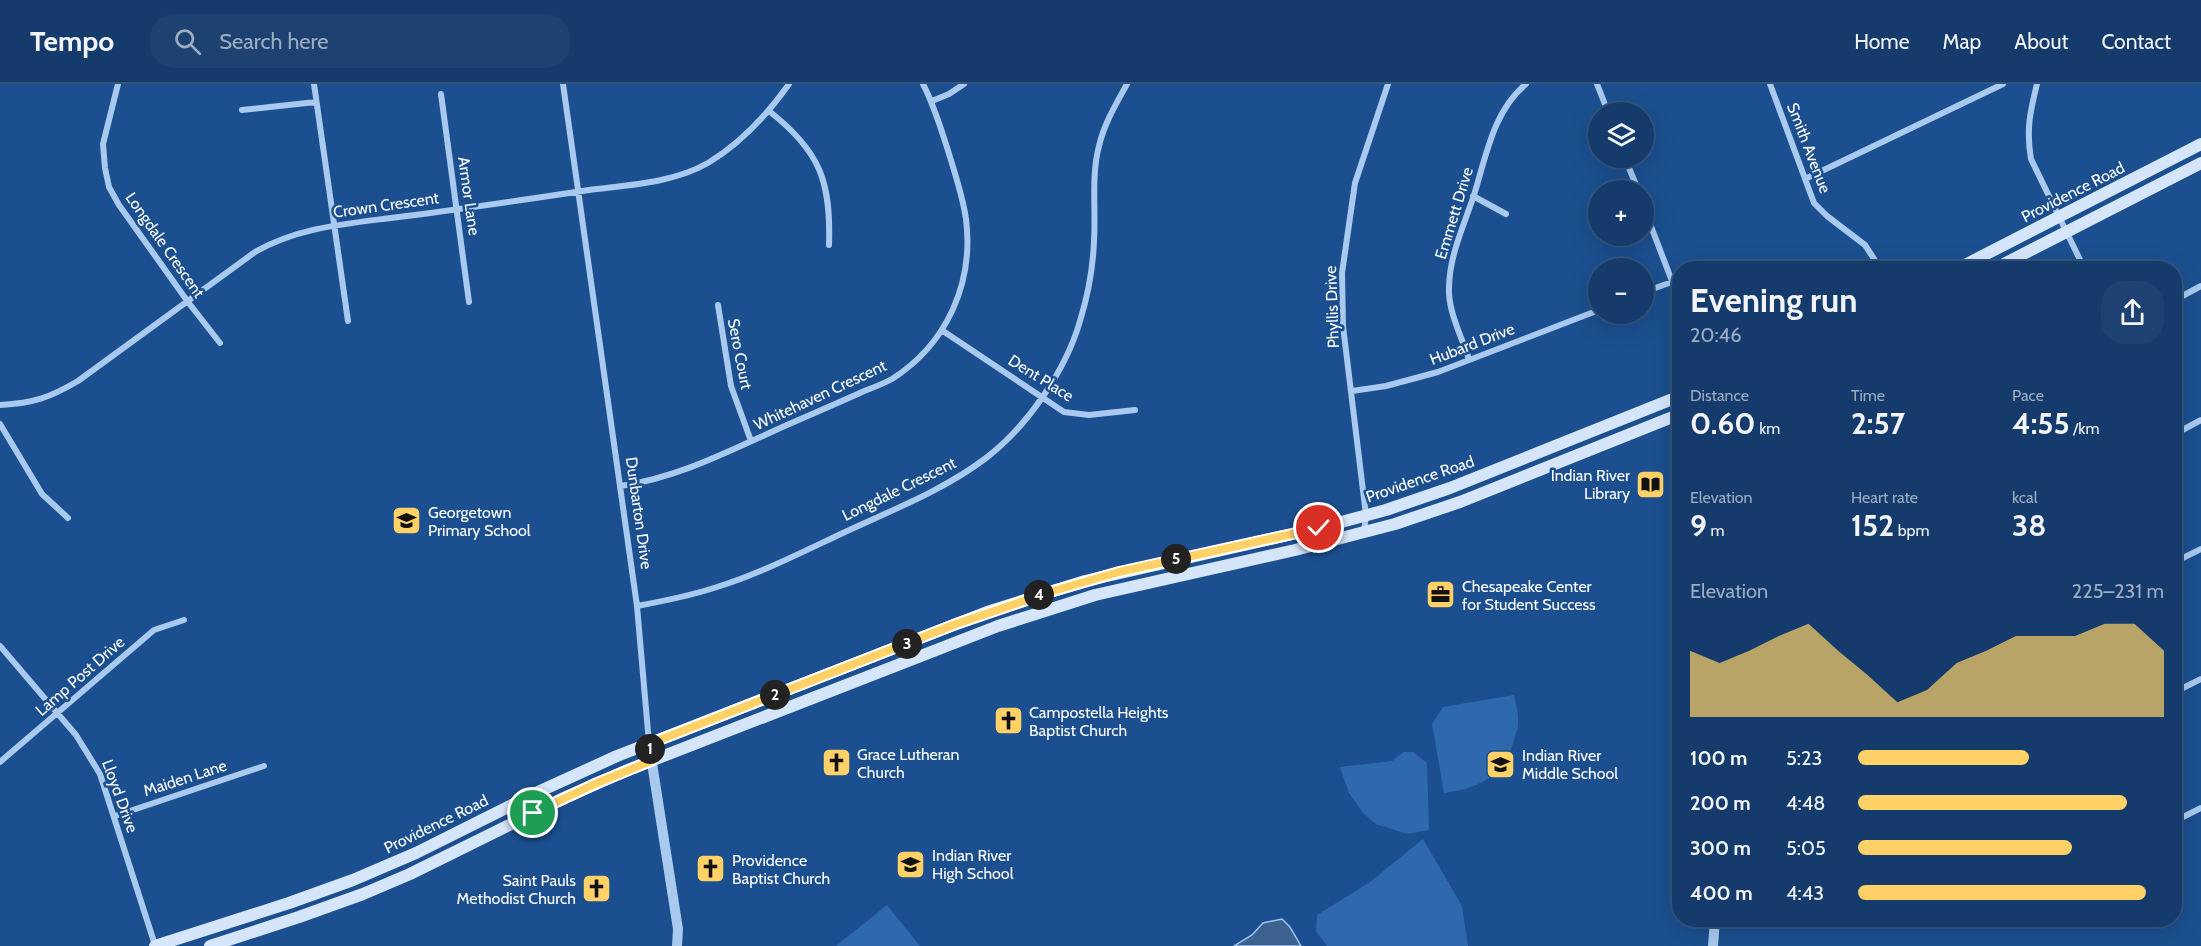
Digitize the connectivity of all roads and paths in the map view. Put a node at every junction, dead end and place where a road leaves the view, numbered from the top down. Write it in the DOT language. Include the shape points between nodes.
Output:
graph roads {
  1 [pos="118,84"];
  2 [pos="314,84"];
  3 [pos="563,84"];
  4 [pos="789,84"];
  5 [pos="923,84"];
  6 [pos="964,84"];
  7 [pos="1127,84"];
  8 [pos="1388,84"];
  9 [pos="1526,84"];
  10 [pos="1597,84"];
  11 [pos="1770,84"];
  12 [pos="2003,84"];
  13 [pos="2037,84"];
  14 [pos="441,94"];
  15 [pos="932,101"];
  16 [pos="316,102"];
  17 [pos="1604,102"];
  18 [pos="242,110"];
  19 [pos="769,111"];
  20 [pos="2201,144"];
  21 [pos="2201,164"];
  22 [pos="1804,179"];
  23 [pos="579,192"];
  24 [pos="1473,196"];
  25 [pos="458,210"];
  26 [pos="1506,214"];
  27 [pos="2060,217"];
  28 [pos="336,225"];
  29 [pos="2067,232"];
  30 [pos="1654,234"];
  31 [pos="829,245"];
  32 [pos="1875,261"];
  33 [pos="1973,261"];
  34 [pos="2010,261"];
  35 [pos="2081,261"];
  36 [pos="1672,282"];
  37 [pos="2201,286"];
  38 [pos="1654,288"];
  39 [pos="2182,296"];
  40 [pos="188,302"];
  41 [pos="470,302"];
  42 [pos="718,305"];
  43 [pos="1588,314"];
  44 [pos="348,321"];
  45 [pos="943,331"];
  46 [pos="220,343"];
  47 [pos="1470,359"];
  48 [pos="1352,391"];
  49 [pos="1042,398"];
  50 [pos="1672,399"];
  51 [pos="0,405"];
  52 [pos="1135,410"];
  53 [pos="1672,417"];
  54 [pos="2201,420"];
  55 [pos="0,424"];
  56 [pos="2182,430"];
  57 [pos="751,441"];
  58 [pos="621,486"];
  59 [pos="1366,515"];
  60 [pos="68,518"];
  61 [pos="1364,533"];
  62 [pos="2201,549"];
  63 [pos="2182,558"];
  64 [pos="637,606"];
  65 [pos="184,620"];
  66 [pos="0,646"];
  67 [pos="2201,679"];
  68 [pos="2182,688"];
  69 [pos="57,714"];
  70 [pos="649,744"];
  71 [pos="651,761"];
  72 [pos="0,762"];
  73 [pos="264,766"];
  74 [pos="2201,808"];
  75 [pos="115,816"];
  76 [pos="2182,818"];
  77 [pos="1714,927"];
  78 [pos="155,946"];
  79 [pos="210,946"];
  80 [pos="677,946"];
  81 [pos="1713,946"];
  1 -- 40 [label="street, Longdale Crescent" via="103,144 109,187"];
  2 -- 16 [label="street"];
  3 -- 23 [label="street, Dunbarton Drive"];
  4 -- 19 [label="street, Crown Crescent"];
  5 -- 15 [label="street, Whitehaven Crescent"];
  6 -- 15 [label="street"];
  7 -- 49 [label="street, Longdale Crescent" via="1098,147 1090,285 1080,324"];
  8 -- 48 [label="street, Phyllis Drive" via="1355,183 1342,273 1343,326"];
  9 -- 24 [label="street, Emmett Drive" via="1504,109"];
  10 -- 17 [label="street"];
  11 -- 22 [label="street, Smith Avenue"];
  12 -- 22 [label="street"];
  13 -- 27 [label="street" via="2028,122 2029,149"];
  14 -- 25 [label="street, Armor Lane"];
  15 -- 45 [label="street, Whitehaven Crescent" via="960,190 968,250 963,280"];
  16 -- 18 [label="street"];
  16 -- 28 [label="street"];
  19 -- 23 [label="street, Crown Crescent" via="708,163 654,181"];
  19 -- 31 [label="street" via="792,129 818,167 827,191"];
  20 -- 27 [label="main road, Providence Road"];
  21 -- 29 [label="main road, Providence Road"];
  22 -- 32 [label="street, Smith Avenue" via="1814,203 1864,245"];
  23 -- 25 [label="street, Crown Crescent"];
  23 -- 58 [label="street, Dunbarton Drive"];
  24 -- 26 [label="street"];
  24 -- 47 [label="street, Emmett Drive" via="1454,249 1449,296"];
  25 -- 28 [label="street, Crown Crescent"];
  25 -- 41 [label="street, Armor Lane"];
  27 -- 29 [label="street"];
  27 -- 33 [label="main road, Providence Road"];
  28 -- 40 [label="street, Crown Crescent" via="270,243"];
  28 -- 44 [label="street"];
  29 -- 34 [label="main road, Providence Road"];
  29 -- 35 [label="street"];
  30 -- 36 [label="street"];
  36 -- 38 [label="street"];
  37 -- 39 [label="street"];
  40 -- 46 [label="street, Longdale Crescent"];
  40 -- 51 [label="street, Crown Crescent" via="53,396"];
  42 -- 57 [label="street, Sero Court" via="731,386"];
  43 -- 47 [label="street, Hubard Drive"];
  45 -- 49 [label="street, Dent Place"];
  45 -- 57 [label="street, Whitehaven Crescent" via="892,379"];
  47 -- 48 [label="street, Hubard Drive" via="1415,380"];
  48 -- 59 [label="street, Phyllis Drive"];
  49 -- 52 [label="street, Dent Place" via="1064,412 1089,415"];
  49 -- 64 [label="street, Longdale Crescent" via="1013,434 953,481 718,587"];
  50 -- 59 [label="main road, Providence Road" via="1450,488"];
  53 -- 61 [label="main road, Providence Road" via="1460,502"];
  54 -- 56 [label="street"];
  55 -- 60 [label="street" via="42,494"];
  57 -- 58 [label="street, Whitehaven Crescent" via="675,474"];
  58 -- 64 [label="street, Dunbarton Drive"];
  59 -- 61 [label="street, Phyllis Drive"];
  59 -- 70 [label="main road, Providence Road" via="1044,593"];
  61 -- 71 [label="main road, Providence Road" via="1054,607"];
  62 -- 63 [label="street"];
  64 -- 70 [label="street, Dunbarton Drive"];
  65 -- 69 [label="street, Lamp Post Drive" via="154,630"];
  66 -- 69 [label="street, Lloyd Drive"];
  67 -- 68 [label="street"];
  69 -- 72 [label="street, Lamp Post Drive"];
  69 -- 75 [label="street, Lloyd Drive" via="89,754"];
  70 -- 71 [label="street, Dunbarton Drive"];
  70 -- 78 [label="main road, Providence Road" via="353,880"];
  71 -- 79 [label="main road, Providence Road" via="564,798 384,885"];
  71 -- 80 [label="street, Dunbarton Drive" via="678,929"];
  73 -- 75 [label="street, Maiden Lane"];
  74 -- 76 [label="street"];
  75 -- 78 [label="street, Lloyd Drive"];
  77 -- 81 [label="street"];
}
